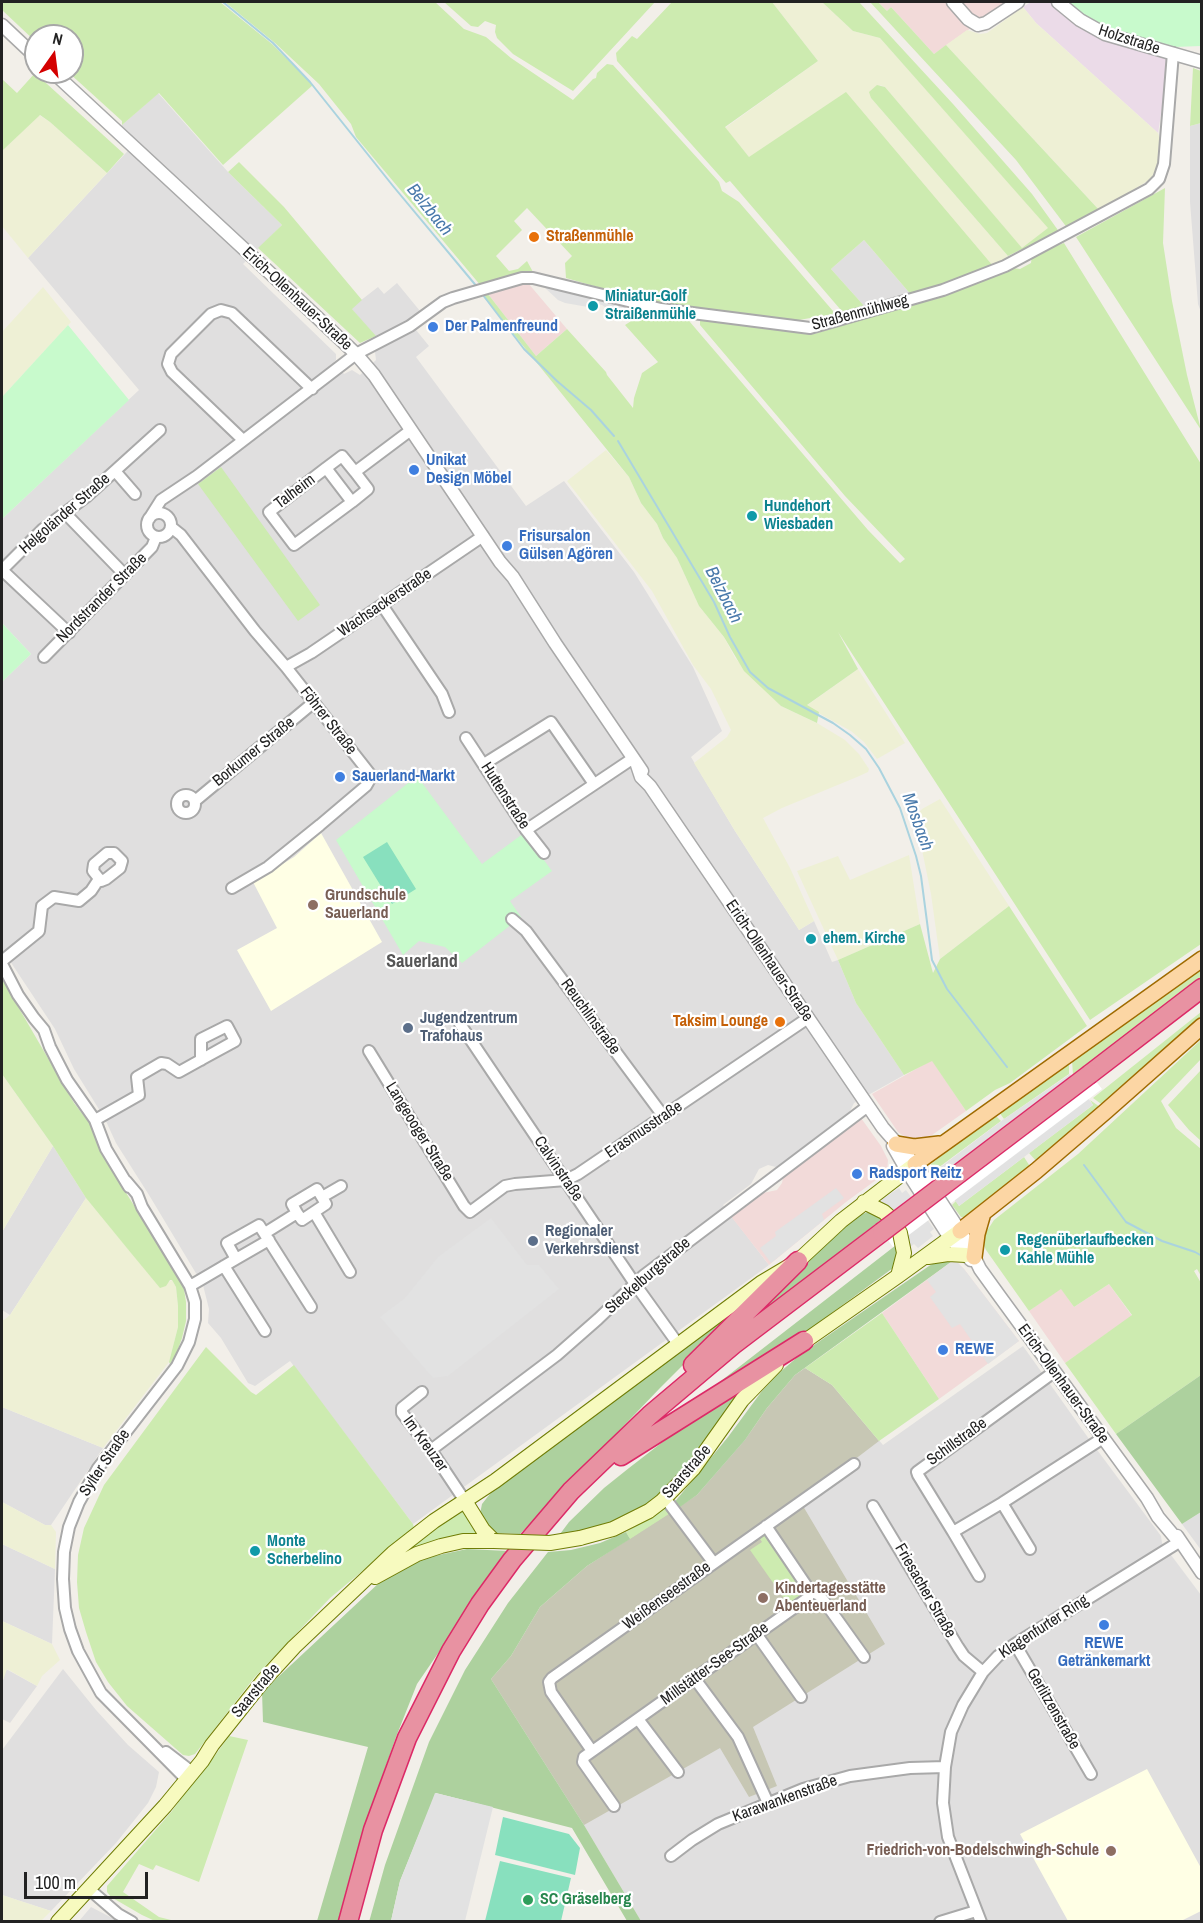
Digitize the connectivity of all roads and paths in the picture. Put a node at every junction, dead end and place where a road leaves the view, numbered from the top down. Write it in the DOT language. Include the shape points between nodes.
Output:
graph roads {
  1 [pos="954,2"];
  2 [pos="1018,2"];
  3 [pos="1058,2"];
  4 [pos="2,25"];
  5 [pos="24,46"];
  6 [pos="1173,53"];
  7 [pos="1202,54"];
  8 [pos="1202,62"];
  9 [pos="66,84"];
  10 [pos="356,354"];
  11 [pos="312,389"];
  12 [pos="160,430"];
  13 [pos="411,430"];
  14 [pos="243,440"];
  15 [pos="326,468"];
  16 [pos="115,471"];
  17 [pos="355,472"];
  18 [pos="135,494"];
  19 [pos="169,494"];
  20 [pos="352,502"];
  21 [pos="64,513"];
  22 [pos="165,515"];
  23 [pos="149,519"];
  24 [pos="171,527"];
  25 [pos="483,536"];
  26 [pos="156,537"];
  27 [pos="125,575"];
  28 [pos="382,604"];
  29 [pos="69,633"];
  30 [pos="44,657"];
  31 [pos="286,667"];
  32 [pos="313,703"];
  33 [pos="449,712"];
  34 [pos="466,738"];
  35 [pos="635,762"];
  36 [pos="484,764"];
  37 [pos="594,784"];
  38 [pos="195,801"];
  39 [pos="526,830"];
  40 [pos="544,854"];
  41 [pos="101,881"];
  42 [pos="232,888"];
  43 [pos="512,919"];
  44 [pos="1202,959"];
  45 [pos="2,963"];
  46 [pos="1202,988"];
  47 [pos="1202,1001"];
  48 [pos="808,1018"];
  49 [pos="460,1024"];
  50 [pos="1202,1026"];
  51 [pos="369,1051"];
  52 [pos="201,1060"];
  53 [pos="1093,1078"];
  54 [pos="868,1106"];
  55 [pos="664,1118"];
  56 [pos="95,1120"];
  57 [pos="892,1140"];
  58 [pos="948,1140"];
  59 [pos="910,1167"];
  60 [pos="566,1180"];
  61 [pos="341,1186"];
  62 [pos="322,1197"];
  63 [pos="864,1202"];
  64 [pos="314,1212"];
  65 [pos="470,1212"];
  66 [pos="297,1213"];
  67 [pos="983,1213"];
  68 [pos="955,1234"];
  69 [pos="885,1236"];
  70 [pos="267,1237"];
  71 [pos="236,1259"];
  72 [pos="923,1259"];
  73 [pos="974,1260"];
  74 [pos="798,1261"];
  75 [pos="224,1266"];
  76 [pos="350,1272"];
  77 [pos="898,1276"];
  78 [pos="635,1284"];
  79 [pos="191,1291"];
  80 [pos="311,1306"];
  81 [pos="265,1331"];
  82 [pos="804,1341"];
  83 [pos="678,1344"];
  84 [pos="1054,1372"];
  85 [pos="422,1392"];
  86 [pos="650,1415"];
  87 [pos="1103,1438"];
  88 [pos="431,1450"];
  89 [pos="621,1456"];
  90 [pos="854,1464"];
  91 [pos="495,1481"];
  92 [pos="665,1498"];
  93 [pos="465,1501"];
  94 [pos="1002,1503"];
  95 [pos="873,1506"];
  96 [pos="474,1517"];
  97 [pos="766,1526"];
  98 [pos="953,1532"];
  99 [pos="494,1541"];
  100 [pos="1179,1542"];
  101 [pos="1030,1549"];
  102 [pos="713,1562"];
  103 [pos="1202,1574"];
  104 [pos="979,1576"];
  105 [pos="354,1588"];
  106 [pos="810,1591"];
  107 [pos="757,1635"];
  108 [pos="1015,1644"];
  109 [pos="864,1657"];
  110 [pos="983,1672"];
  111 [pos="695,1679"];
  112 [pos="801,1697"];
  113 [pos="638,1719"];
  114 [pos="592,1751"];
  115 [pos="945,1767"];
  116 [pos="678,1772"];
  117 [pos="1091,1774"];
  118 [pos="189,1776"];
  119 [pos="768,1803"];
  120 [pos="614,1806"];
  121 [pos="670,1856"];
  122 [pos="89,1889"];
  123 [pos="979,1916"];
  124 [pos="58,1922"];
  125 [pos="132,1922"];
  126 [pos="348,1922"];
  127 [pos="358,1922"];
  128 [pos="940,1922"];
  1 -- 2 [label="street" via="978,25"];
  3 -- 6 [label="street, Holzstraße" via="1105,34"];
  4 -- 5 [label="street"];
  6 -- 7 [label="street, Holzstraße"];
  6 -- 8 [label="street, Holzstraße"];
  6 -- 10 [label="street, Straßenmühlweg" via="1160,179 1066,235 975,279 818,326 801,327 661,309 522,278 443,302 410,326"];
  9 -- 10 [label="street, Erich-Ollenhauer-Straße"];
  10 -- 11 [label="street"];
  10 -- 13 [label="street, Erich-Ollenhauer-Straße"];
  11 -- 14 [label="street"];
  11 -- 14 [label="street" via="232,313 220,310 211,314 171,354 168,363 172,372"];
  12 -- 16 [label="street, Helgoländer Straße"];
  13 -- 17 [label="street"];
  13 -- 25 [label="street, Erich-Ollenhauer-Straße"];
  14 -- 19 [label="street"];
  15 -- 17 [label="street, Talheim" via="342,456"];
  15 -- 20 [label="street, Talheim"];
  15 -- 20 [label="street, Talheim" via="269,512 281,529 294,545"];
  16 -- 18 [label="street, Helgoländer Straße"];
  16 -- 21 [label="street, Helgoländer Straße"];
  17 -- 20 [label="street, Talheim" via="368,489"];
  19 -- 22 [label="street"];
  19 -- 23 [label="street" via="157,503"];
  21 -- 27 [label="street"];
  21 -- 29 [label="street, Helgoländer Straße" via="42,529 2,570"];
  22 -- 23 [label="street" via="154,514"];
  22 -- 24 [label="street, Föhrer Straße"];
  23 -- 26 [label="street" via="148,530"];
  24 -- 26 [label="street" via="164,536"];
  24 -- 31 [label="street, Föhrer Straße"];
  25 -- 28 [label="street, Wachsackerstraße"];
  25 -- 35 [label="street, Erich-Ollenhauer-Straße"];
  26 -- 27 [label="street, Nordstrander Straße" via="152,547"];
  27 -- 29 [label="street, Nordstrander Straße"];
  28 -- 31 [label="street, Wachsackerstraße"];
  28 -- 33 [label="street" via="442,694"];
  29 -- 30 [label="street, Nordstrander Straße"];
  31 -- 32 [label="street, Föhrer Straße"];
  32 -- 38 [label="street, Borkumer Straße"];
  32 -- 42 [label="street, Föhrer Straße" via="370,779 268,867"];
  34 -- 36 [label="street, Huttenstraße"];
  35 -- 37 [label="street"];
  35 -- 48 [label="street, Erich-Ollenhauer-Straße" via="641,777"];
  36 -- 37 [label="street" via="551,722"];
  36 -- 39 [label="street, Huttenstraße"];
  37 -- 39 [label="street"];
  39 -- 40 [label="street, Huttenstraße"];
  41 -- 45 [label="street" via="79,901 54,897 42,906 39,931"];
  43 -- 55 [label="street, Reuchlinstraße" via="526,931"];
  44 -- 58 [label="main road"];
  45 -- 56 [label="street, Sylter Straße" via="67,1080"];
  46 -- 53 [label="highway"];
  47 -- 53 [label="highway"];
  48 -- 54 [label="street, Erich-Ollenhauer-Straße"];
  48 -- 55 [label="street, Erasmusstraße"];
  49 -- 60 [label="street, Calvinstraße"];
  50 -- 67 [label="main road"];
  51 -- 65 [label="street, Langeooger Straße"];
  52 -- 56 [label="street" via="180,1072 160,1063 137,1077 139,1095"];
  53 -- 69 [label="highway, bridge"];
  54 -- 57 [label="street, Erich-Ollenhauer-Straße"];
  54 -- 78 [label="street, Steckelburgstraße"];
  55 -- 60 [label="street, Erasmusstraße"];
  56 -- 79 [label="street, Sylter Straße" via="106,1149"];
  57 -- 58 [label="main road" via="926,1147"];
  57 -- 59 [label="street, Erich-Ollenhauer-Straße"];
  58 -- 59 [label="main road"];
  59 -- 63 [label="main road, Saarstraße"];
  59 -- 68 [label="street, Erich-Ollenhauer-Straße"];
  60 -- 65 [label="street, Erasmusstraße" via="505,1186"];
  60 -- 78 [label="street, Calvinstraße"];
  61 -- 62 [label="street"];
  62 -- 64 [label="street" via="326,1204"];
  62 -- 66 [label="street" via="317,1189 292,1204"];
  63 -- 74 [label="main road, Saarstraße"];
  63 -- 77 [label="main road" via="884,1212 900,1233 904,1253"];
  64 -- 66 [label="street" via="302,1220"];
  64 -- 76 [label="street"];
  66 -- 70 [label="street"];
  67 -- 68 [label="main road"];
  67 -- 73 [label="main road"];
  68 -- 72 [label="main road, Saarstraße"];
  68 -- 73 [label="street, Erich-Ollenhauer-Straße"];
  69 -- 86 [label="highway" via="733,1345"];
  69 -- 89 [label="highway" via="657,1422"];
  70 -- 71 [label="street"];
  70 -- 71 [label="street" via="260,1225 227,1244"];
  70 -- 80 [label="street"];
  71 -- 75 [label="street"];
  72 -- 73 [label="main road" via="948,1254"];
  72 -- 77 [label="main road, Saarstraße"];
  73 -- 84 [label="street, Erich-Ollenhauer-Straße"];
  74 -- 83 [label="main road, Saarstraße"];
  74 -- 86 [label="highway" via="682,1376"];
  75 -- 79 [label="street"];
  75 -- 81 [label="street"];
  77 -- 82 [label="main road, Saarstraße"];
  78 -- 83 [label="street, Calvinstraße"];
  78 -- 88 [label="street, Steckelburgstraße" via="556,1355"];
  79 -- 118 [label="street, Sylter Straße" via="193,1326 187,1347 177,1366 90,1481 69,1527 63,1579 70,1629 80,1657 101,1693"];
  82 -- 89 [label="highway"];
  82 -- 92 [label="main road, Saarstraße" via="756,1385 693,1469"];
  83 -- 91 [label="main road, Saarstraße"];
  84 -- 87 [label="street, Erich-Ollenhauer-Straße"];
  84 -- 98 [label="street, Schillstraße" via="917,1472"];
  85 -- 88 [label="street, Im Kreuzer" via="401,1410"];
  86 -- 126 [label="highway" via="592,1470 531,1537 451,1651 395,1768"];
  87 -- 94 [label="street"];
  87 -- 100 [label="street, Erich-Ollenhauer-Straße"];
  88 -- 93 [label="street, Im Kreuzer"];
  89 -- 127 [label="highway" via="531,1552 460,1656 404,1771"];
  90 -- 97 [label="street, Weißenseestraße"];
  91 -- 93 [label="main road, Saarstraße"];
  91 -- 96 [label="main road" via="477,1499"];
  92 -- 99 [label="main road, Saarstraße, bridge" via="614,1529 580,1539 550,1543"];
  92 -- 102 [label="street"];
  93 -- 96 [label="main road"];
  93 -- 105 [label="main road, Saarstraße" via="393,1553"];
  94 -- 98 [label="street"];
  94 -- 101 [label="street"];
  95 -- 110 [label="street, Friesacher Straße" via="958,1647"];
  96 -- 99 [label="main road"];
  97 -- 102 [label="street, Weißenseestraße"];
  97 -- 106 [label="street"];
  98 -- 104 [label="street, Schillstraße"];
  99 -- 105 [label="main road, Saarstraße" via="463,1541 417,1554"];
  100 -- 103 [label="street, Erich-Ollenhauer-Straße"];
  100 -- 108 [label="street, Klagenfurter Ring"];
  102 -- 114 [label="street, Weißenseestraße" via="549,1682 551,1692"];
  105 -- 118 [label="main road, Saarstraße" via="263,1681"];
  106 -- 107 [label="street, Millstätter-See-Straße" via="808,1598"];
  106 -- 109 [label="street" via="824,1600"];
  107 -- 111 [label="street, Millstätter-See-Straße"];
  107 -- 112 [label="street"];
  108 -- 110 [label="street, Klagenfurter Ring"];
  108 -- 117 [label="street, Gerlitzenstraße"];
  110 -- 115 [label="street, Klagenfurter Ring" via="956,1717"];
  111 -- 113 [label="street, Millstätter-See-Straße"];
  111 -- 119 [label="street" via="738,1737"];
  113 -- 114 [label="street, Millstätter-See-Straße"];
  113 -- 116 [label="street"];
  114 -- 120 [label="street, Millstätter-See-Straße" via="582,1759"];
  115 -- 119 [label="street, Karawankenstraße" via="844,1777"];
  115 -- 123 [label="street, Klagenfurter Ring" via="943,1803 947,1831"];
  118 -- 122 [label="main road, Saarstraße"];
  119 -- 121 [label="street, Karawankenstraße" via="718,1824"];
  122 -- 124 [label="main road, Saarstraße"];
  122 -- 125 [label="street"];
  123 -- 128 [label="street"];
}
